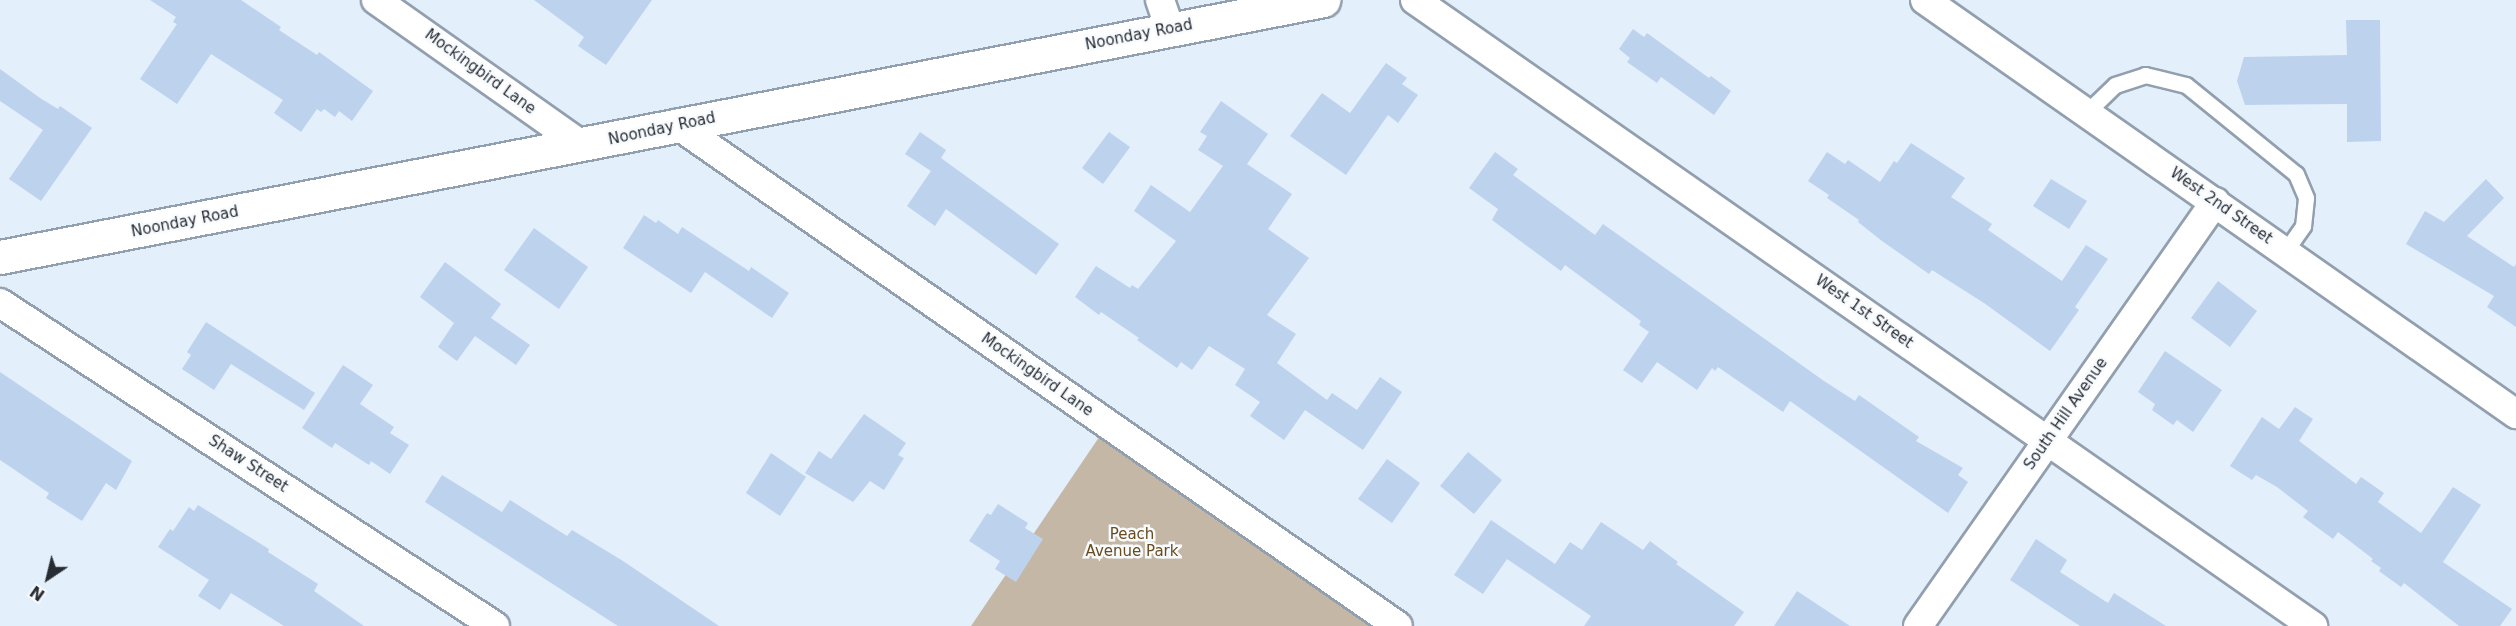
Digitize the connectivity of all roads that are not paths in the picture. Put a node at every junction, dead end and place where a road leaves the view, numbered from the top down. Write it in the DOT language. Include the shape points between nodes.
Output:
graph roads {
  1 [pos="376,0"];
  2 [pos="1323,0"];
  3 [pos="1415,0"];
  4 [pos="1924,0"];
  5 [pos="1165,15"];
  6 [pos="2086,112"];
  7 [pos="676,124"];
  8 [pos="583,146"];
  9 [pos="2215,202"];
  10 [pos="2285,252"];
  11 [pos="0,257"];
  12 [pos="0,303"];
  13 [pos="2516,414"];
  14 [pos="2048,440"];
  15 [pos="495,626"];
  16 [pos="1398,626"];
  17 [pos="1918,626"];
  18 [pos="2313,626"];
  1 -- 8 [label="street, Mockingbird Lane"];
  2 -- 5 [label="street, Noonday Road"];
  3 -- 14 [label="street, West 1st Street"];
  4 -- 6 [label="street, West 2nd Street"];
  5 -- 7 [label="street, Noonday Road"];
  6 -- 9 [label="street, West 2nd Street"];
  6 -- 10 [label="lane" via="2115,85 2145,75 2186,85 2296,174 2306,198 2303,226"];
  7 -- 8 [label="street, Noonday Road"];
  7 -- 16 [label="street, Mockingbird Lane"];
  8 -- 11 [label="street, Noonday Road"];
  9 -- 10 [label="street, West 2nd Street"];
  9 -- 14 [label="street, South Hill Avenue"];
  10 -- 13 [label="street, West 2nd Street"];
  12 -- 15 [label="street, Shaw Street"];
  14 -- 17 [label="street, South Hill Avenue"];
  14 -- 18 [label="street, West 1st Street"];
}
